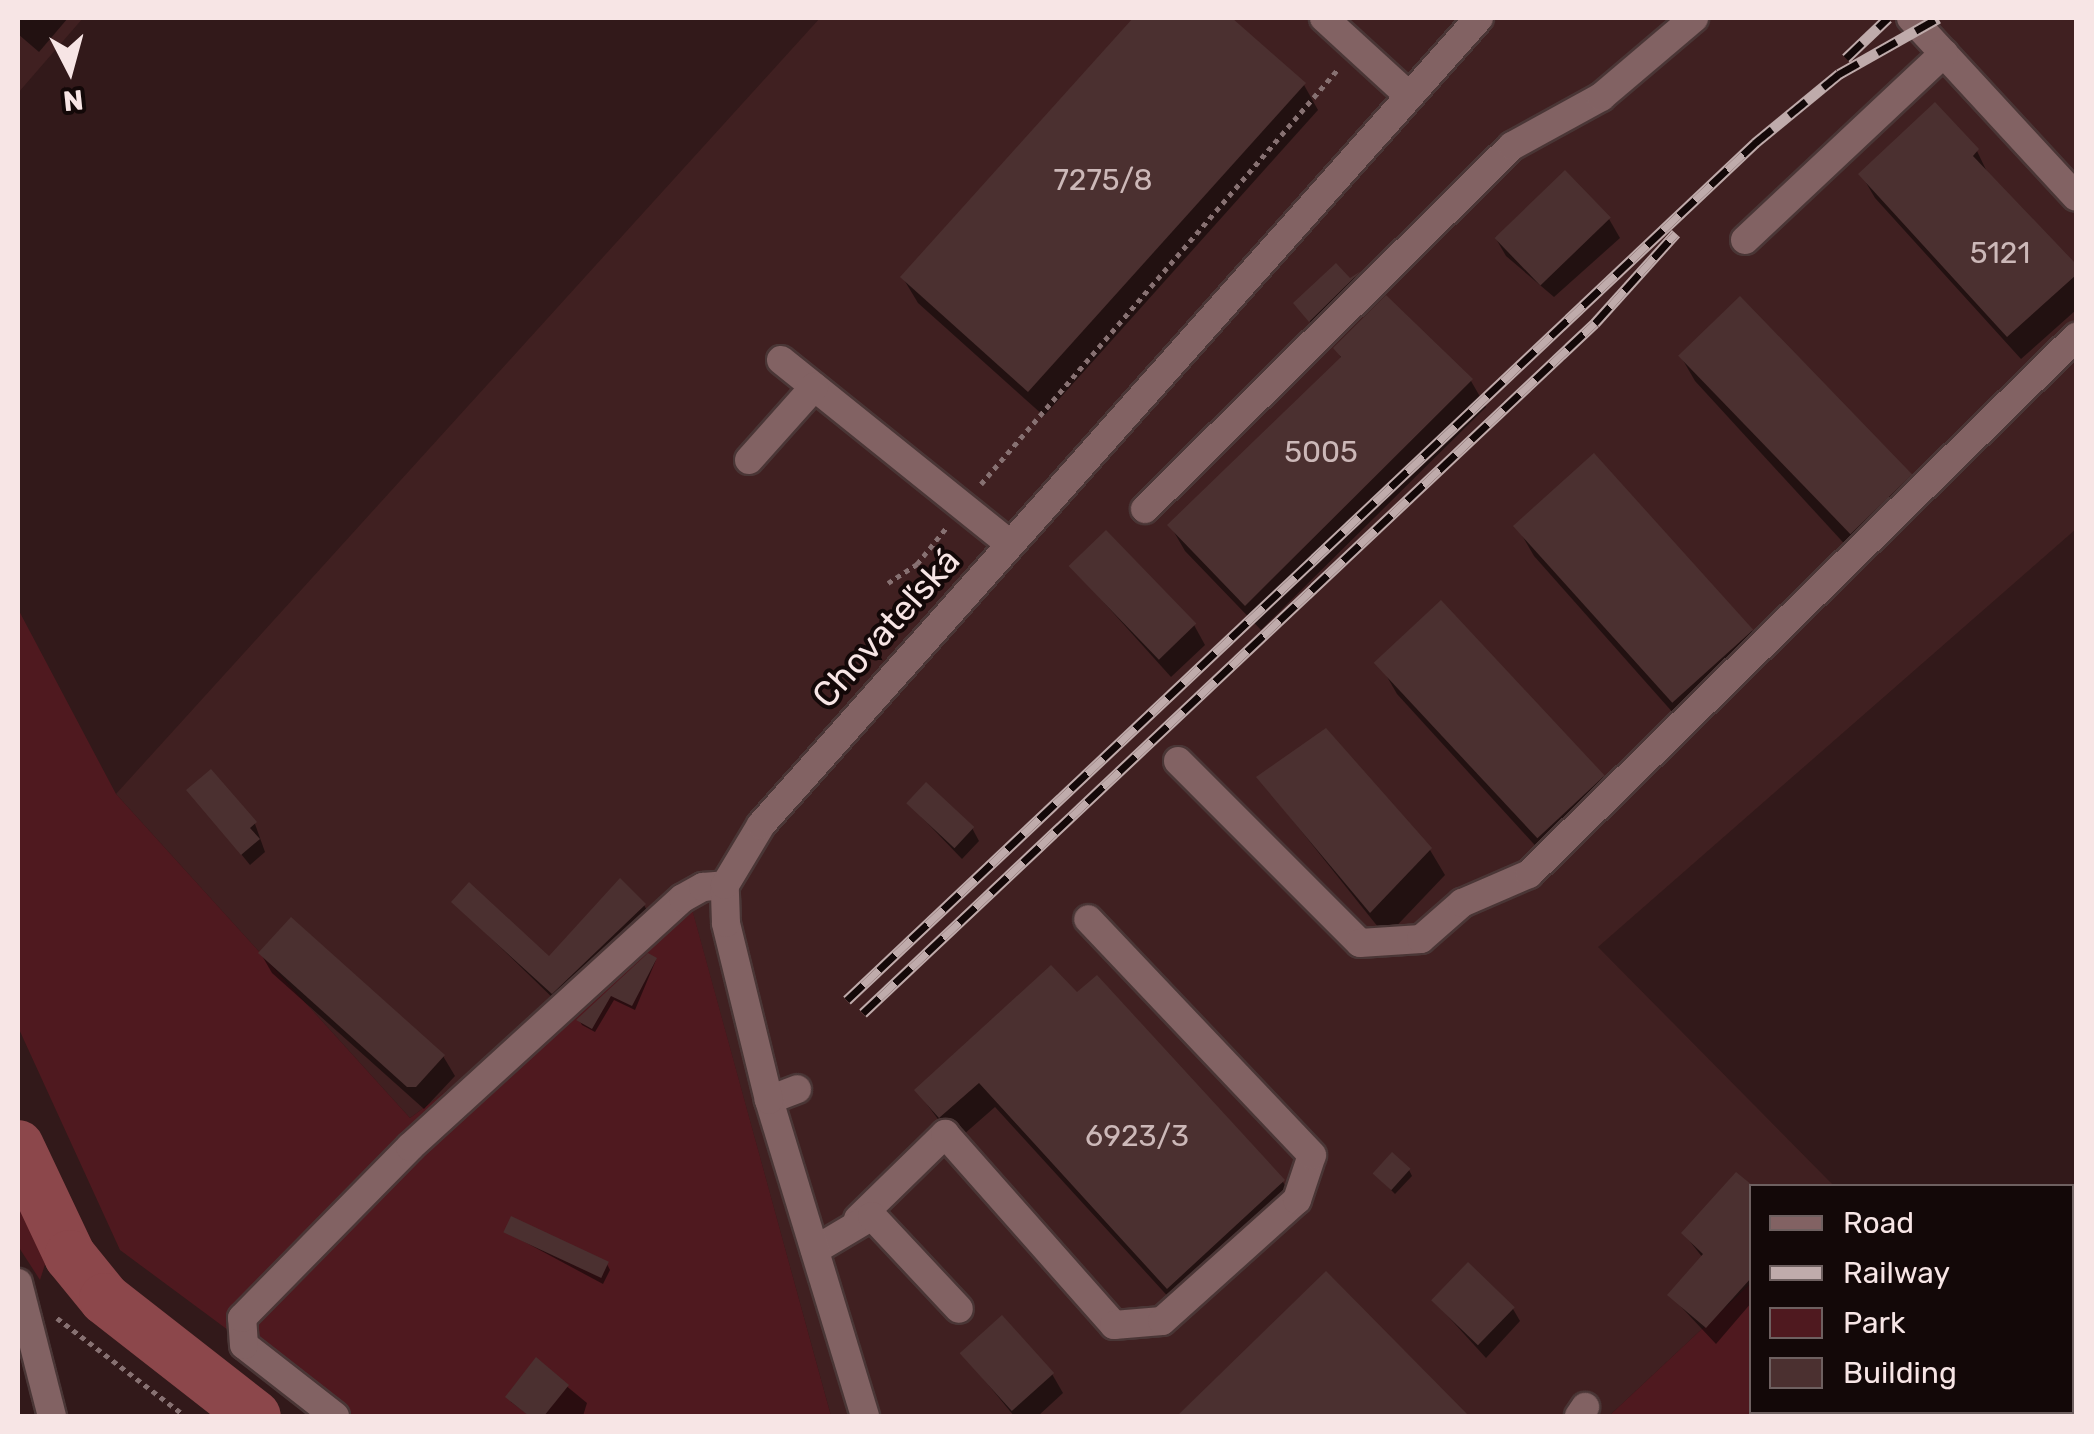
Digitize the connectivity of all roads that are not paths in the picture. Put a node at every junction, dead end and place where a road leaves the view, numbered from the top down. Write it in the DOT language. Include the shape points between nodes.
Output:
graph roads {
  1 [pos="1324,18"];
  2 [pos="1479,18"];
  3 [pos="1694,18"];
  4 [pos="1911,18"];
  5 [pos="1944,53"];
  6 [pos="1410,96"];
  7 [pos="2067,166"];
  8 [pos="2076,197"];
  9 [pos="1745,240"];
  10 [pos="2076,337"];
  11 [pos="781,360"];
  12 [pos="814,387"];
  13 [pos="748,460"];
  14 [pos="1146,509"];
  15 [pos="1010,544"];
  16 [pos="1178,761"];
  17 [pos="726,885"];
  18 [pos="1088,918"];
  19 [pos="797,1089"];
  20 [pos="769,1100"];
  21 [pos="858,1219"];
  22 [pos="816,1250"];
  23 [pos="20,1287"];
  24 [pos="960,1309"];
  25 [pos="52,1416"];
  26 [pos="334,1416"];
  27 [pos="866,1416"];
  1 -- 6 [label="street"];
  2 -- 6 [label="street, Chovateľská"];
  3 -- 14 [label="street" via="1601,98 1512,146"];
  4 -- 5 [label="street"];
  5 -- 7 [label="street"];
  5 -- 9 [label="street"];
  6 -- 15 [label="street, Chovateľská"];
  7 -- 8 [label="street"];
  10 -- 16 [label="street" via="1529,874 1462,903 1421,939 1360,942"];
  11 -- 12 [label="street"];
  12 -- 13 [label="street"];
  12 -- 15 [label="street"];
  15 -- 17 [label="street, Chovateľská" via="761,825"];
  17 -- 20 [label="street" via="726,923"];
  17 -- 26 [label="street" via="683,898 410,1147 242,1318 244,1345"];
  18 -- 21 [label="street" via="1312,1155 1297,1200 1162,1321 1114,1325 944,1134"];
  19 -- 20 [label="street"];
  20 -- 22 [label="street"];
  21 -- 22 [label="street"];
  21 -- 24 [label="street" via="872,1216"];
  22 -- 27 [label="street"];
  23 -- 25 [label="street"];
}
